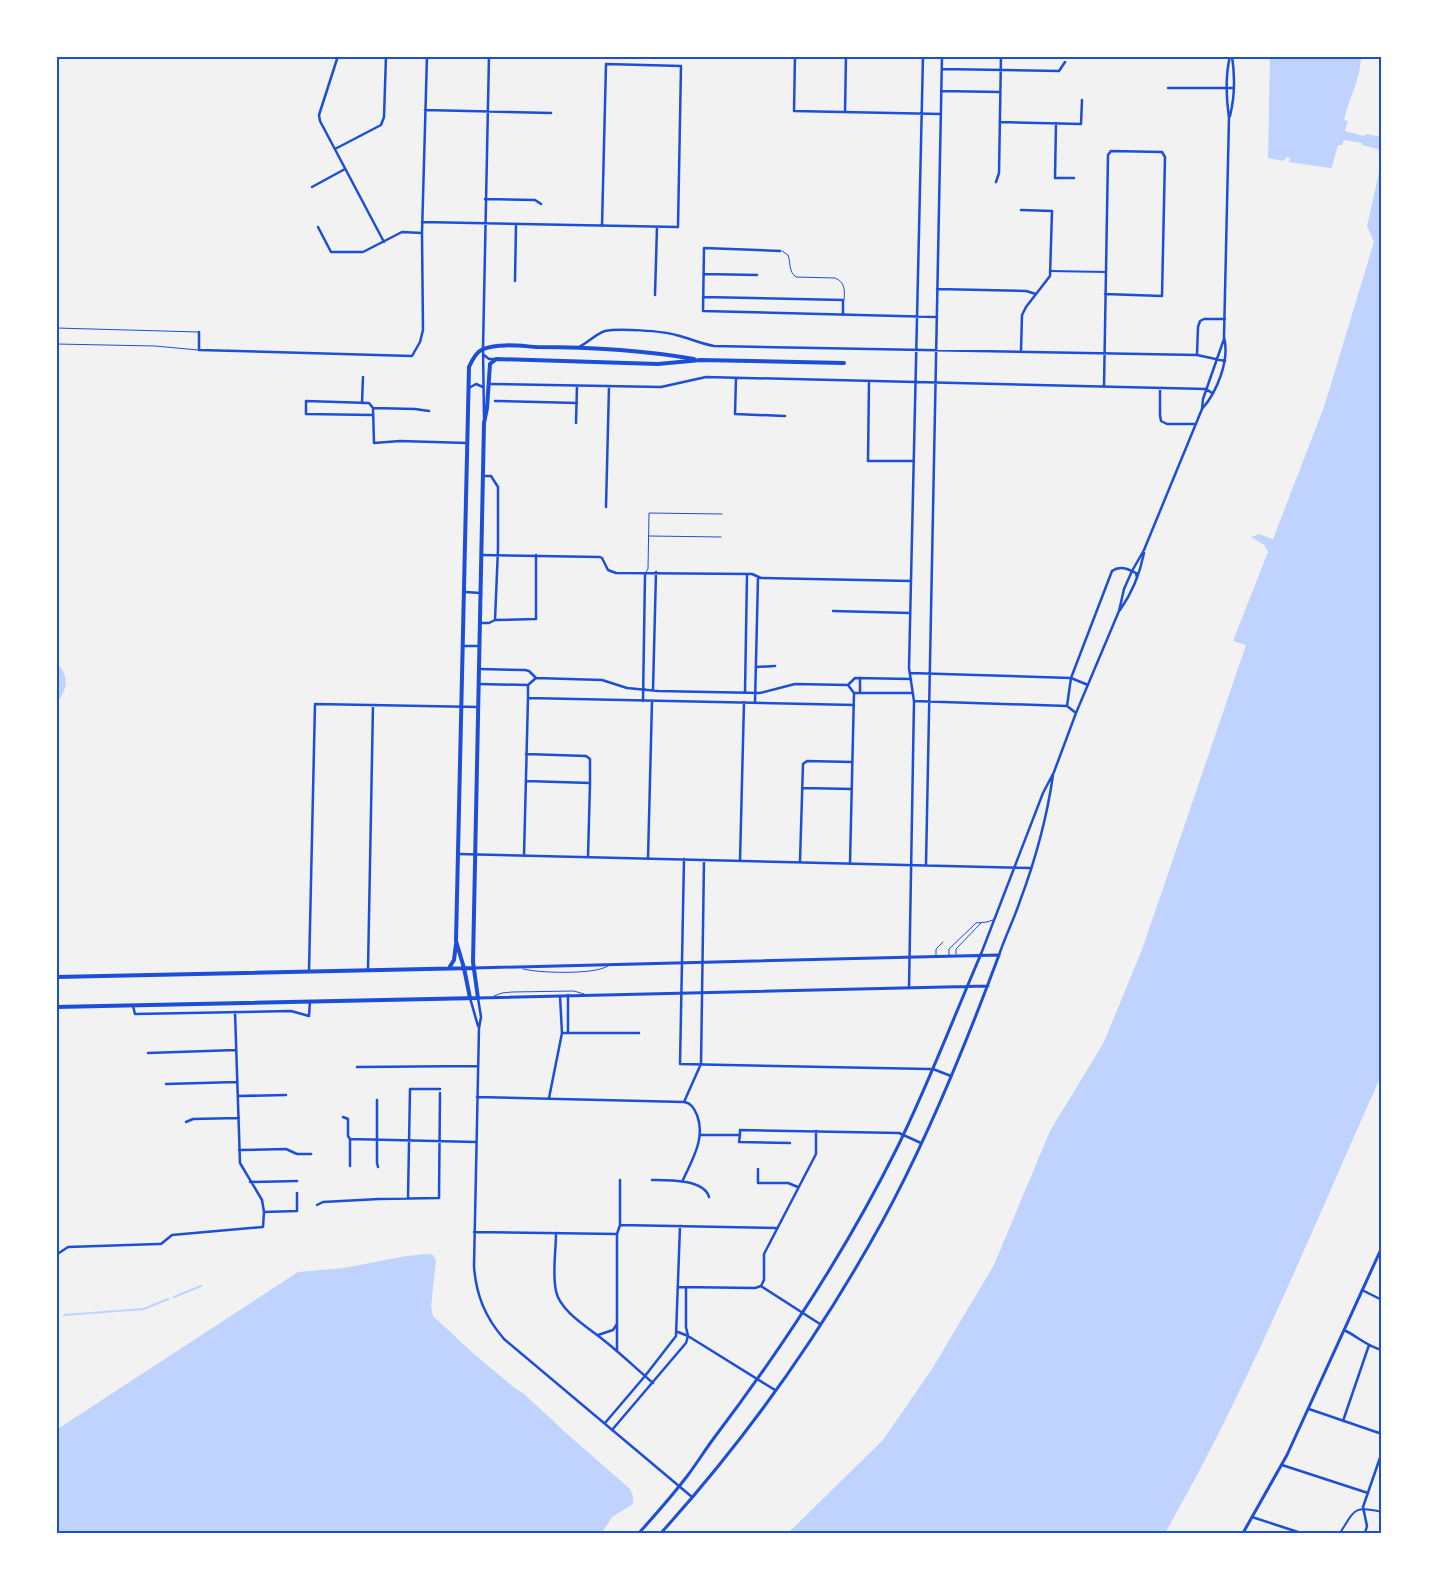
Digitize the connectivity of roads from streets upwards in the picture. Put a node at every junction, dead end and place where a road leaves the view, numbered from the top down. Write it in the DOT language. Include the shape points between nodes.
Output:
graph roads {
  1 [pos="338,56"];
  2 [pos="386,56"];
  3 [pos="427,56"];
  4 [pos="488,56"];
  5 [pos="795,56"];
  6 [pos="846,56"];
  7 [pos="923,56"];
  8 [pos="942,56"];
  9 [pos="1001,56"];
  10 [pos="1231,56"];
  11 [pos="1065,62"];
  12 [pos="942,69"];
  13 [pos="1001,70"];
  14 [pos="1168,88"];
  15 [pos="1227,88"];
  16 [pos="1234,88"];
  17 [pos="941,91"];
  18 [pos="1000,92"];
  19 [pos="1082,100"];
  20 [pos="425,110"];
  21 [pos="487,112"];
  22 [pos="845,112"];
  23 [pos="551,113"];
  24 [pos="921,114"];
  25 [pos="941,114"];
  26 [pos="1229,118"];
  27 [pos="1000,122"];
  28 [pos="1056,123"];
  29 [pos="335,150"];
  30 [pos="345,168"];
  31 [pos="1074,178"];
  32 [pos="996,182"];
  33 [pos="312,187"];
  34 [pos="485,200"];
  35 [pos="541,204"];
  36 [pos="1021,210"];
  37 [pos="422,222"];
  38 [pos="485,224"];
  39 [pos="516,224"];
  40 [pos="602,226"];
  41 [pos="318,227"];
  42 [pos="657,227"];
  43 [pos="422,233"];
  44 [pos="384,242"];
  45 [pos="780,250"];
  46 [pos="1050,271"];
  47 [pos="1106,272"];
  48 [pos="704,274"];
  49 [pos="757,276"];
  50 [pos="515,281"];
  51 [pos="937,289"];
  52 [pos="1036,294"];
  53 [pos="1105,294"];
  54 [pos="656,295"];
  55 [pos="703,297"];
  56 [pos="843,315"];
  57 [pos="917,317"];
  58 [pos="936,317"];
  59 [pos="1225,319"];
  60 [pos="199,332"];
  61 [pos="1224,337"];
  62 [pos="577,347"];
  63 [pos="916,349"];
  64 [pos="936,350"];
  65 [pos="1021,351"];
  66 [pos="483,352"];
  67 [pos="1105,353"];
  68 [pos="1197,355"];
  69 [pos="496,359"];
  70 [pos="1217,359"];
  71 [pos="701,360"];
  72 [pos="1225,361"];
  73 [pos="844,363"];
  74 [pos="363,377"];
  75 [pos="736,378"];
  76 [pos="869,381"];
  77 [pos="916,382"];
  78 [pos="935,383"];
  79 [pos="488,384"];
  80 [pos="577,386"];
  81 [pos="483,387"];
  82 [pos="609,387"];
  83 [pos="1104,387"];
  84 [pos="1160,388"];
  85 [pos="1206,390"];
  86 [pos="468,391"];
  87 [pos="1212,393"];
  88 [pos="495,401"];
  89 [pos="362,403"];
  90 [pos="577,403"];
  91 [pos="373,408"];
  92 [pos="1202,410"];
  93 [pos="429,411"];
  94 [pos="373,415"];
  95 [pos="785,416"];
  96 [pos="484,423"];
  97 [pos="576,423"];
  98 [pos="1196,424"];
  99 [pos="467,444"];
  100 [pos="914,462"];
  101 [pos="483,476"];
  102 [pos="606,507"];
  103 [pos="1144,550"];
  104 [pos="481,555"];
  105 [pos="496,555"];
  106 [pos="536,555"];
  107 [pos="1132,571"];
  108 [pos="656,572"];
  109 [pos="645,574"];
  110 [pos="747,574"];
  111 [pos="758,578"];
  112 [pos="1136,578"];
  113 [pos="911,581"];
  114 [pos="464,592"];
  115 [pos="481,593"];
  116 [pos="832,611"];
  117 [pos="1119,611"];
  118 [pos="910,613"];
  119 [pos="495,620"];
  120 [pos="480,623"];
  121 [pos="463,646"];
  122 [pos="480,646"];
  123 [pos="756,666"];
  124 [pos="775,666"];
  125 [pos="479,669"];
  126 [pos="910,673"];
  127 [pos="928,673"];
  128 [pos="536,678"];
  129 [pos="860,678"];
  130 [pos="1071,678"];
  131 [pos="911,679"];
  132 [pos="479,684"];
  133 [pos="528,685"];
  134 [pos="1088,685"];
  135 [pos="848,686"];
  136 [pos="643,690"];
  137 [pos="653,690"];
  138 [pos="745,692"];
  139 [pos="755,692"];
  140 [pos="854,693"];
  141 [pos="860,693"];
  142 [pos="912,694"];
  143 [pos="528,698"];
  144 [pos="643,700"];
  145 [pos="652,701"];
  146 [pos="914,701"];
  147 [pos="928,701"];
  148 [pos="744,702"];
  149 [pos="755,702"];
  150 [pos="374,705"];
  151 [pos="854,705"];
  152 [pos="1067,706"];
  153 [pos="461,707"];
  154 [pos="478,708"];
  155 [pos="1076,713"];
  156 [pos="526,754"];
  157 [pos="852,762"];
  158 [pos="1054,772"];
  159 [pos="526,781"];
  160 [pos="590,783"];
  161 [pos="802,788"];
  162 [pos="852,789"];
  163 [pos="458,854"];
  164 [pos="475,854"];
  165 [pos="524,856"];
  166 [pos="588,857"];
  167 [pos="648,859"];
  168 [pos="684,860"];
  169 [pos="704,860"];
  170 [pos="740,861"];
  171 [pos="800,862"];
  172 [pos="850,863"];
  173 [pos="910,865"];
  174 [pos="926,865"];
  175 [pos="1016,867"];
  176 [pos="1031,868"];
  177 [pos="456,941"];
  178 [pos="981,954"];
  179 [pos="999,955"];
  180 [pos="909,957"];
  181 [pos="701,961"];
  182 [pos="682,962"];
  183 [pos="449,968"];
  184 [pos="464,968"];
  185 [pos="473,968"];
  186 [pos="368,970"];
  187 [pos="309,971"];
  188 [pos="56,977"];
  189 [pos="967,986"];
  190 [pos="988,986"];
  191 [pos="909,988"];
  192 [pos="681,992"];
  193 [pos="701,992"];
  194 [pos="560,996"];
  195 [pos="568,996"];
  196 [pos="470,998"];
  197 [pos="478,998"];
  198 [pos="310,1001"];
  199 [pos="132,1005"];
  200 [pos="56,1007"];
  201 [pos="235,1012"];
  202 [pos="479,1028"];
  203 [pos="562,1033"];
  204 [pos="568,1033"];
  205 [pos="639,1033"];
  206 [pos="236,1050"];
  207 [pos="148,1053"];
  208 [pos="701,1065"];
  209 [pos="478,1066"];
  210 [pos="357,1067"];
  211 [pos="934,1069"];
  212 [pos="951,1076"];
  213 [pos="237,1082"];
  214 [pos="166,1084"];
  215 [pos="286,1095"];
  216 [pos="238,1096"];
  217 [pos="477,1097"];
  218 [pos="549,1098"];
  219 [pos="377,1100"];
  220 [pos="684,1102"];
  221 [pos="343,1117"];
  222 [pos="239,1118"];
  223 [pos="186,1122"];
  224 [pos="816,1131"];
  225 [pos="700,1135"];
  226 [pos="740,1135"];
  227 [pos="903,1135"];
  228 [pos="350,1139"];
  229 [pos="378,1140"];
  230 [pos="409,1140"];
  231 [pos="439,1141"];
  232 [pos="476,1142"];
  233 [pos="790,1143"];
  234 [pos="921,1143"];
  235 [pos="239,1150"];
  236 [pos="310,1154"];
  237 [pos="350,1166"];
  238 [pos="378,1167"];
  239 [pos="758,1169"];
  240 [pos="620,1180"];
  241 [pos="652,1180"];
  242 [pos="683,1180"];
  243 [pos="297,1181"];
  244 [pos="250,1182"];
  245 [pos="798,1187"];
  246 [pos="297,1193"];
  247 [pos="710,1196"];
  248 [pos="408,1198"];
  249 [pos="317,1205"];
  250 [pos="264,1212"];
  251 [pos="620,1225"];
  252 [pos="680,1226"];
  253 [pos="777,1228"];
  254 [pos="474,1232"];
  255 [pos="556,1233"];
  256 [pos="617,1234"];
  257 [pos="1382,1247"];
  258 [pos="1381,1252"];
  259 [pos="56,1255"];
  260 [pos="762,1286"];
  261 [pos="679,1287"];
  262 [pos="686,1287"];
  263 [pos="1362,1290"];
  264 [pos="1382,1300"];
  265 [pos="804,1313"];
  266 [pos="617,1322"];
  267 [pos="820,1324"];
  268 [pos="1344,1330"];
  269 [pos="678,1331"];
  270 [pos="598,1335"];
  271 [pos="688,1336"];
  272 [pos="1369,1345"];
  273 [pos="1382,1350"];
  274 [pos="617,1351"];
  275 [pos="645,1376"];
  276 [pos="759,1379"];
  277 [pos="653,1382"];
  278 [pos="775,1390"];
  279 [pos="1309,1409"];
  280 [pos="1343,1421"];
  281 [pos="605,1423"];
  282 [pos="612,1430"];
  283 [pos="1382,1434"];
  284 [pos="1382,1452"];
  285 [pos="1282,1465"];
  286 [pos="679,1486"];
  287 [pos="1368,1493"];
  288 [pos="692,1497"];
  289 [pos="1363,1507"];
  290 [pos="1382,1512"];
  291 [pos="1252,1517"];
  292 [pos="640,1533"];
  293 [pos="661,1533"];
  294 [pos="1243,1533"];
  295 [pos="1301,1533"];
  296 [pos="1340,1533"];
  297 [pos="1365,1533"];
  1 -- 29 [label="street" via="319,115"];
  2 -- 29 [label="street" via="384,117 380,125"];
  3 -- 20 [label="street"];
  4 -- 21 [label="street"];
  5 -- 22 [label="street" via="794,111"];
  6 -- 22 [label="street"];
  7 -- 24 [label="street"];
  8 -- 12 [label="street"];
  9 -- 13 [label="street"];
  10 -- 15 [label="street"];
  10 -- 16 [label="street"];
  11 -- 13 [label="street" via="1059,71"];
  12 -- 13 [label="street"];
  12 -- 17 [label="street"];
  13 -- 18 [label="street"];
  14 -- 15 [label="street"];
  15 -- 16 [label="street"];
  15 -- 26 [label="street"];
  16 -- 26 [label="street"];
  17 -- 18 [label="street"];
  17 -- 25 [label="street"];
  18 -- 27 [label="street"];
  19 -- 28 [label="street" via="1081,124"];
  20 -- 21 [label="street"];
  20 -- 37 [label="street"];
  21 -- 23 [label="street"];
  21 -- 34 [label="street"];
  22 -- 24 [label="street"];
  24 -- 25 [label="street"];
  24 -- 57 [label="street"];
  25 -- 51 [label="street"];
  26 -- 59 [label="street"];
  27 -- 28 [label="street"];
  27 -- 32 [label="street"];
  28 -- 31 [label="street" via="1055,178"];
  29 -- 30 [label="street"];
  30 -- 33 [label="street"];
  30 -- 44 [label="street"];
  34 -- 35 [label="street" via="535,200"];
  34 -- 38 [label="street"];
  36 -- 46 [label="street" via="1052,211"];
  37 -- 38 [label="street"];
  37 -- 43 [label="street"];
  38 -- 39 [label="street"];
  38 -- 66 [label="street"];
  39 -- 40 [label="street"];
  39 -- 50 [label="street"];
  40 -- 42 [label="street"];
  40 -- 42 [label="street" via="606,64 681,66 678,228"];
  41 -- 44 [label="street" via="331,252 363,252"];
  42 -- 54 [label="street"];
  43 -- 44 [label="street" via="402,232"];
  43 -- 60 [label="street" via="422,330 412,356 199,350"];
  45 -- 48 [label="street" via="704,248"];
  46 -- 47 [label="street"];
  46 -- 52 [label="street" via="1050,276"];
  47 -- 53 [label="street"];
  47 -- 53 [label="street" via="1108,155 1111,151 1163,153 1162,296"];
  48 -- 49 [label="street"];
  48 -- 55 [label="street"];
  51 -- 52 [label="street"];
  51 -- 58 [label="street"];
  52 -- 65 [label="street" via="1022,315"];
  53 -- 67 [label="street"];
  55 -- 56 [label="street" via="703,311"];
  55 -- 56 [label="street" via="843,300"];
  56 -- 57 [label="street"];
  57 -- 58 [label="street"];
  57 -- 63 [label="street"];
  58 -- 64 [label="street"];
  59 -- 61 [label="street"];
  59 -- 68 [label="street" via="1200,320"];
  61 -- 70 [label="street"];
  61 -- 72 [label="street" via="1227,347"];
  62 -- 63 [label="street" via="606,330 666,332 714,346"];
  62 -- 66 [label="main road" via="500,346"];
  62 -- 71 [label="main road"];
  63 -- 64 [label="street"];
  63 -- 77 [label="street"];
  64 -- 65 [label="street"];
  64 -- 78 [label="street"];
  65 -- 67 [label="street"];
  66 -- 69 [label="street" via="489,359"];
  66 -- 81 [label="street"];
  66 -- 86 [label="main road" via="473,358 469,367"];
  67 -- 68 [label="street"];
  67 -- 83 [label="street"];
  68 -- 70 [label="street"];
  69 -- 71 [label="main road" via="658,364"];
  69 -- 79 [label="main road" via="490,364"];
  70 -- 72 [label="street"];
  70 -- 85 [label="street"];
  71 -- 73 [label="main road"];
  72 -- 87 [label="street"];
  74 -- 89 [label="street"];
  75 -- 76 [label="street"];
  75 -- 82 [label="street" via="706,377 661,387"];
  75 -- 95 [label="street" via="735,414"];
  76 -- 77 [label="street"];
  76 -- 100 [label="street" via="868,461"];
  77 -- 78 [label="street"];
  77 -- 100 [label="street"];
  78 -- 83 [label="street"];
  78 -- 127 [label="street"];
  79 -- 80 [label="street"];
  79 -- 96 [label="main road"];
  80 -- 82 [label="street"];
  80 -- 90 [label="street"];
  81 -- 86 [label="street" via="473,385"];
  81 -- 96 [label="street"];
  82 -- 102 [label="street"];
  83 -- 84 [label="street"];
  84 -- 85 [label="street"];
  84 -- 98 [label="street" via="1161,421"];
  85 -- 87 [label="street"];
  85 -- 92 [label="street"];
  86 -- 99 [label="main road"];
  87 -- 92 [label="street"];
  88 -- 90 [label="street"];
  89 -- 91 [label="street" via="369,403"];
  89 -- 94 [label="street" via="306,401 306,414"];
  90 -- 97 [label="street"];
  91 -- 93 [label="street"];
  91 -- 94 [label="street"];
  92 -- 98 [label="street"];
  94 -- 99 [label="street" via="374,442"];
  96 -- 101 [label="main road"];
  98 -- 103 [label="street"];
  99 -- 114 [label="main road"];
  100 -- 113 [label="street"];
  101 -- 104 [label="main road"];
  101 -- 105 [label="street" via="492,476 498,487"];
  103 -- 107 [label="street"];
  103 -- 112 [label="street"];
  104 -- 105 [label="street"];
  104 -- 115 [label="main road"];
  105 -- 106 [label="street"];
  105 -- 119 [label="street"];
  106 -- 109 [label="street" via="600,557 611,572"];
  106 -- 119 [label="street" via="536,619"];
  107 -- 112 [label="street"];
  107 -- 117 [label="street"];
  107 -- 130 [label="street" via="1120,568 1112,572"];
  108 -- 109 [label="street"];
  108 -- 110 [label="street"];
  108 -- 137 [label="street"];
  109 -- 136 [label="street"];
  110 -- 111 [label="street"];
  110 -- 138 [label="street"];
  111 -- 113 [label="street"];
  111 -- 123 [label="street"];
  112 -- 117 [label="street" via="1128,599"];
  113 -- 118 [label="street"];
  114 -- 115 [label="street"];
  114 -- 121 [label="main road"];
  115 -- 120 [label="main road"];
  116 -- 118 [label="street"];
  117 -- 134 [label="street"];
  118 -- 126 [label="street"];
  119 -- 120 [label="street"];
  120 -- 122 [label="main road"];
  121 -- 122 [label="street"];
  121 -- 153 [label="main road"];
  122 -- 125 [label="main road"];
  123 -- 124 [label="street"];
  123 -- 139 [label="street"];
  125 -- 128 [label="street" via="525,670"];
  125 -- 132 [label="main road"];
  126 -- 127 [label="street"];
  126 -- 131 [label="street"];
  127 -- 130 [label="street"];
  127 -- 147 [label="street"];
  128 -- 133 [label="street"];
  128 -- 136 [label="street" via="602,680"];
  129 -- 131 [label="street"];
  129 -- 135 [label="street" via="855,678"];
  129 -- 141 [label="street"];
  130 -- 134 [label="street"];
  130 -- 152 [label="street"];
  131 -- 142 [label="street"];
  132 -- 133 [label="street"];
  132 -- 154 [label="main road"];
  133 -- 143 [label="street"];
  134 -- 155 [label="street"];
  135 -- 139 [label="street" via="795,684"];
  135 -- 140 [label="street"];
  136 -- 137 [label="street"];
  136 -- 144 [label="street"];
  137 -- 138 [label="street"];
  138 -- 139 [label="street"];
  139 -- 149 [label="street"];
  140 -- 141 [label="street"];
  140 -- 151 [label="street"];
  141 -- 142 [label="street"];
  142 -- 146 [label="street"];
  143 -- 144 [label="street"];
  143 -- 156 [label="street"];
  144 -- 145 [label="street"];
  145 -- 148 [label="street"];
  145 -- 167 [label="street"];
  146 -- 147 [label="street"];
  146 -- 173 [label="street"];
  147 -- 152 [label="street"];
  147 -- 174 [label="street"];
  148 -- 149 [label="street"];
  148 -- 170 [label="street"];
  149 -- 151 [label="street"];
  150 -- 153 [label="street"];
  150 -- 186 [label="street"];
  150 -- 187 [label="street" via="315,704"];
  151 -- 157 [label="street"];
  152 -- 155 [label="street"];
  153 -- 154 [label="street"];
  153 -- 163 [label="main road"];
  154 -- 164 [label="main road"];
  155 -- 158 [label="street"];
  156 -- 159 [label="street"];
  156 -- 160 [label="street" via="589,757"];
  157 -- 161 [label="street" via="803,762"];
  157 -- 162 [label="street"];
  158 -- 175 [label="street"];
  158 -- 176 [label="street"];
  159 -- 160 [label="street"];
  159 -- 165 [label="street"];
  160 -- 166 [label="street"];
  161 -- 162 [label="street"];
  161 -- 171 [label="street"];
  162 -- 172 [label="street"];
  163 -- 164 [label="street"];
  163 -- 177 [label="main road"];
  164 -- 165 [label="street"];
  164 -- 185 [label="main road"];
  165 -- 166 [label="street"];
  166 -- 167 [label="street"];
  167 -- 168 [label="street"];
  168 -- 169 [label="street"];
  168 -- 182 [label="street"];
  169 -- 170 [label="street"];
  169 -- 181 [label="street"];
  170 -- 171 [label="street"];
  171 -- 172 [label="street"];
  172 -- 173 [label="street"];
  173 -- 174 [label="street"];
  173 -- 180 [label="street"];
  174 -- 175 [label="street"];
  175 -- 176 [label="street"];
  175 -- 178 [label="street"];
  176 -- 179 [label="street"];
  177 -- 183 [label="main road" via="454,960"];
  177 -- 184 [label="main road"];
  178 -- 179 [label="street"];
  178 -- 180 [label="street"];
  178 -- 189 [label="street"];
  179 -- 190 [label="street"];
  180 -- 181 [label="street"];
  180 -- 191 [label="street"];
  181 -- 182 [label="street"];
  181 -- 193 [label="street"];
  182 -- 185 [label="street"];
  182 -- 192 [label="street"];
  183 -- 184 [label="main road"];
  183 -- 186 [label="main road"];
  184 -- 185 [label="main road"];
  184 -- 196 [label="main road"];
  185 -- 197 [label="main road"];
  186 -- 187 [label="main road"];
  187 -- 188 [label="main road"];
  189 -- 190 [label="street"];
  189 -- 191 [label="street"];
  189 -- 211 [label="street"];
  190 -- 212 [label="street"];
  191 -- 193 [label="street"];
  192 -- 193 [label="street"];
  192 -- 195 [label="street"];
  192 -- 208 [label="street" via="680,1064"];
  193 -- 208 [label="street"];
  194 -- 195 [label="street"];
  194 -- 197 [label="street"];
  194 -- 203 [label="street"];
  195 -- 204 [label="street"];
  196 -- 197 [label="main road"];
  196 -- 198 [label="main road"];
  196 -- 202 [label="street"];
  197 -- 202 [label="street"];
  198 -- 199 [label="main road"];
  198 -- 201 [label="street" via="309,1016 291,1011"];
  199 -- 200 [label="main road"];
  199 -- 201 [label="street" via="135,1014"];
  201 -- 206 [label="street"];
  202 -- 209 [label="street"];
  203 -- 204 [label="street"];
  203 -- 218 [label="street"];
  204 -- 205 [label="street"];
  206 -- 207 [label="street"];
  206 -- 213 [label="street"];
  208 -- 211 [label="street"];
  208 -- 220 [label="street"];
  209 -- 210 [label="street"];
  209 -- 217 [label="street"];
  211 -- 212 [label="street"];
  211 -- 227 [label="street"];
  212 -- 234 [label="street"];
  213 -- 214 [label="street"];
  213 -- 216 [label="street"];
  215 -- 216 [label="street"];
  216 -- 222 [label="street"];
  217 -- 218 [label="street"];
  217 -- 232 [label="street"];
  218 -- 220 [label="street"];
  219 -- 229 [label="street"];
  220 -- 225 [label="street" via="696,1112"];
  221 -- 228 [label="street" via="348,1119"];
  222 -- 223 [label="street"];
  222 -- 235 [label="street"];
  224 -- 226 [label="street" via="740,1130"];
  224 -- 227 [label="street"];
  224 -- 245 [label="street" via="816,1154"];
  225 -- 226 [label="street"];
  225 -- 242 [label="street"];
  226 -- 233 [label="street" via="740,1142"];
  227 -- 234 [label="street"];
  227 -- 265 [label="street"];
  228 -- 229 [label="street"];
  228 -- 237 [label="street"];
  229 -- 230 [label="street"];
  229 -- 238 [label="street"];
  230 -- 231 [label="street"];
  230 -- 231 [label="street" via="410,1089 440,1091"];
  230 -- 248 [label="street"];
  231 -- 232 [label="street"];
  231 -- 248 [label="street" via="439,1198"];
  232 -- 254 [label="street"];
  234 -- 267 [label="street" via="882,1221"];
  235 -- 236 [label="street" via="286,1149 296,1154"];
  235 -- 244 [label="street" via="240,1163"];
  239 -- 245 [label="street" via="758,1183 788,1183"];
  240 -- 251 [label="street"];
  241 -- 242 [label="street"];
  242 -- 247 [label="street" via="705,1190"];
  243 -- 244 [label="street"];
  244 -- 250 [label="street" via="262,1200"];
  245 -- 253 [label="street"];
  246 -- 250 [label="street" via="297,1212"];
  248 -- 249 [label="street" via="323,1202"];
  250 -- 259 [label="street" via="263,1227 172,1235 161,1244 68,1246"];
  251 -- 252 [label="street"];
  251 -- 256 [label="street"];
  252 -- 253 [label="street"];
  252 -- 261 [label="street"];
  253 -- 260 [label="street" via="764,1254"];
  254 -- 255 [label="street"];
  254 -- 281 [label="street" via="477,1293 492,1325 504,1339"];
  255 -- 256 [label="street"];
  255 -- 270 [label="street" via="556,1292 560,1302"];
  256 -- 266 [label="street"];
  257 -- 258 [label="street"];
  258 -- 263 [label="street"];
  260 -- 262 [label="street"];
  260 -- 265 [label="street"];
  261 -- 262 [label="street"];
  261 -- 269 [label="street"];
  262 -- 271 [label="street"];
  263 -- 264 [label="street"];
  263 -- 268 [label="street"];
  265 -- 267 [label="street"];
  265 -- 276 [label="street"];
  266 -- 270 [label="street" via="613,1330"];
  266 -- 274 [label="street"];
  267 -- 278 [label="street"];
  268 -- 272 [label="street"];
  268 -- 279 [label="street"];
  269 -- 271 [label="street"];
  269 -- 275 [label="street"];
  270 -- 274 [label="street"];
  271 -- 276 [label="street"];
  271 -- 277 [label="street" via="686,1343"];
  272 -- 273 [label="street"];
  272 -- 280 [label="street"];
  274 -- 275 [label="street"];
  275 -- 277 [label="street"];
  275 -- 281 [label="street"];
  276 -- 278 [label="street"];
  276 -- 286 [label="street"];
  277 -- 282 [label="street"];
  278 -- 288 [label="street"];
  279 -- 280 [label="street"];
  279 -- 285 [label="street"];
  280 -- 283 [label="street"];
  281 -- 282 [label="street"];
  282 -- 286 [label="street"];
  284 -- 287 [label="street"];
  285 -- 287 [label="street"];
  285 -- 291 [label="street"];
  286 -- 288 [label="street"];
  286 -- 292 [label="street"];
  287 -- 289 [label="street"];
  288 -- 293 [label="street"];
  289 -- 290 [label="street"];
  289 -- 296 [label="street" via="1355,1510"];
  289 -- 297 [label="street" via="1367,1526"];
  291 -- 294 [label="street"];
  291 -- 295 [label="street"];
}
